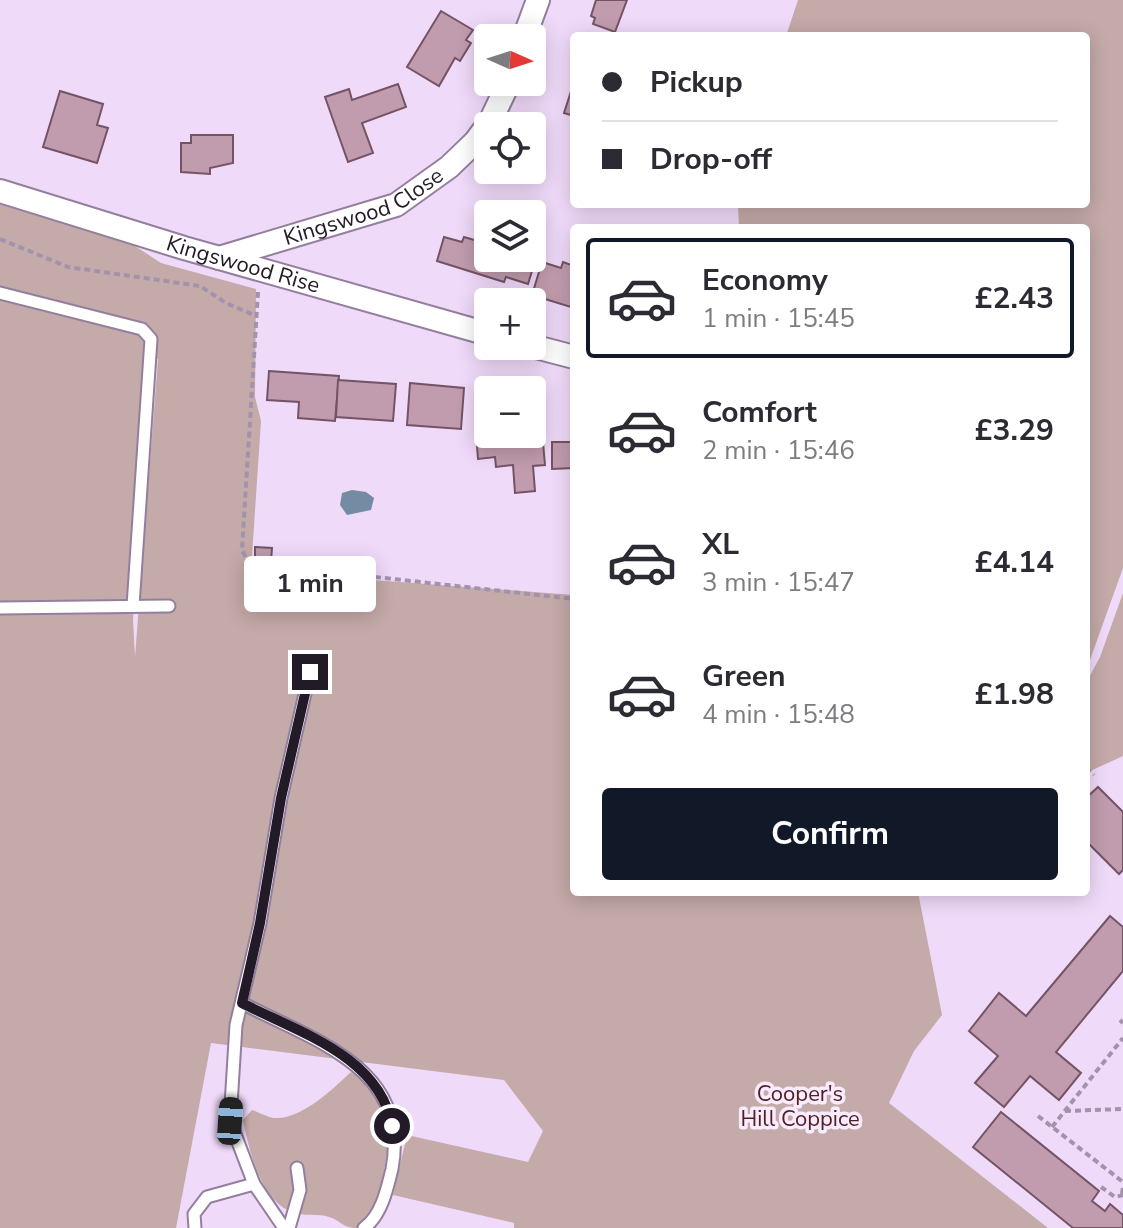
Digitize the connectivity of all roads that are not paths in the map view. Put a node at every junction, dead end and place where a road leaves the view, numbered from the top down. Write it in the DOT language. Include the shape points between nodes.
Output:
graph roads {
  1 [pos="538,0"];
  2 [pos="529,24"];
  3 [pos="502,96"];
  4 [pos="0,191"];
  5 [pos="219,258"];
  6 [pos="0,293"];
  7 [pos="474,330"];
  8 [pos="546,350"];
  9 [pos="570,356"];
  10 [pos="133,606"];
  11 [pos="169,606"];
  12 [pos="0,608"];
  13 [pos="310,672"];
  14 [pos="242,1003"];
  15 [pos="297,1168"];
  16 [pos="254,1184"];
  17 [pos="195,1228"];
  18 [pos="287,1228"];
  19 [pos="364,1228"];
  1 -- 2 [label="street"];
  3 -- 5 [label="street, Kingswood Close" via="475,142 396,205"];
  4 -- 5 [label="street, Kingswood Rise"];
  5 -- 7 [label="street, Kingswood Rise"];
  6 -- 10 [label="lane" via="142,329 151,339"];
  8 -- 9 [label="street"];
  10 -- 11 [label="lane"];
  10 -- 12 [label="lane"];
  13 -- 14 [label="lane"];
  14 -- 16 [label="lane" via="230,1121"];
  14 -- 19 [label="lane" via="349,1059 372,1077 389,1107 395,1144 391,1172 376,1219"];
  15 -- 18 [label="lane" via="300,1190"];
  16 -- 17 [label="lane" via="207,1197 194,1214"];
  16 -- 18 [label="lane"];
}
